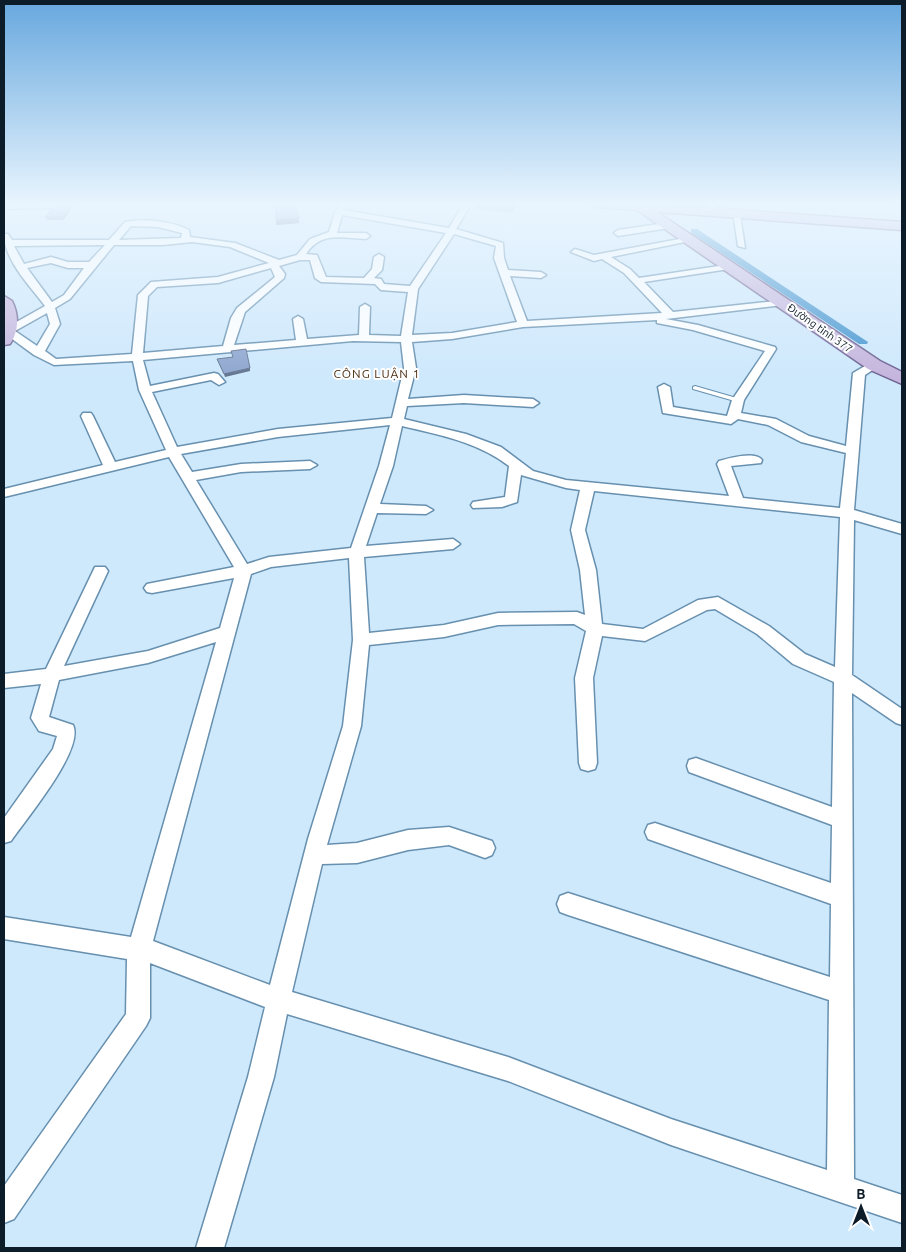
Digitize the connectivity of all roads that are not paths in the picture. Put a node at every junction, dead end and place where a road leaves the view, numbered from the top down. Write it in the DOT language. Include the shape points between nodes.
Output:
graph roads {
  1 [pos="18,261"];
  2 [pos="45,261"];
  3 [pos="56,261"];
  4 [pos="95,261"];
  5 [pos="272,261"];
  6 [pos="282,261"];
  7 [pos="315,261"];
  8 [pos="378,261"];
  9 [pos="431,261"];
  10 [pos="500,261"];
  11 [pos="612,261"];
  12 [pos="722,261"];
  13 [pos="276,263"];
  14 [pos="91,266"];
  15 [pos="729,266"];
  16 [pos="21,267"];
  17 [pos="504,273"];
  18 [pos="541,275"];
  19 [pos="366,281"];
  20 [pos="636,281"];
  21 [pos="413,289"];
  22 [pos="4,301"];
  23 [pos="783,302"];
  24 [pos="50,306"];
  25 [pos="365,307"];
  26 [pos="670,315"];
  27 [pos="646,318"];
  28 [pos="298,320"];
  29 [pos="523,324"];
  30 [pos="6,336"];
  31 [pos="364,338"];
  32 [pos="406,339"];
  33 [pos="302,342"];
  34 [pos="228,348"];
  35 [pos="38,353"];
  36 [pos="137,356"];
  37 [pos="874,366"];
  38 [pos="902,379"];
  39 [pos="219,382"];
  40 [pos="664,387"];
  41 [pos="696,388"];
  42 [pos="145,390"];
  43 [pos="738,400"];
  44 [pos="533,402"];
  45 [pos="402,403"];
  46 [pos="734,415"];
  47 [pos="87,416"];
  48 [pos="398,421"];
  49 [pos="852,451"];
  50 [pos="173,452"];
  51 [pos="756,460"];
  52 [pos="310,465"];
  53 [pos="516,465"];
  54 [pos="111,467"];
  55 [pos="188,477"];
  56 [pos="588,486"];
  57 [pos="4,494"];
  58 [pos="738,502"];
  59 [pos="478,505"];
  60 [pos="373,508"];
  61 [pos="426,510"];
  62 [pos="847,513"];
  63 [pos="902,529"];
  64 [pos="453,544"];
  65 [pos="356,554"];
  66 [pos="100,571"];
  67 [pos="244,571"];
  68 [pos="152,588"];
  69 [pos="595,629"];
  70 [pos="227,632"];
  71 [pos="361,640"];
  72 [pos="52,674"];
  73 [pos="843,678"];
  74 [pos="4,681"];
  75 [pos="902,718"];
  76 [pos="588,763"];
  77 [pos="696,766"];
  78 [pos="842,820"];
  79 [pos="655,832"];
  80 [pos="4,834"];
  81 [pos="485,848"];
  82 [pos="314,855"];
  83 [pos="842,897"];
  84 [pos="568,904"];
  85 [pos="4,928"];
  86 [pos="140,950"];
  87 [pos="841,992"];
  88 [pos="278,1000"];
  89 [pos="840,1188"];
  90 [pos="4,1209"];
  91 [pos="902,1209"];
  92 [pos="210,1248"];
  1 -- 16 [label="street"];
  2 -- 16 [label="street"];
  3 -- 14 [label="street"];
  4 -- 14 [label="street"];
  5 -- 13 [label="street"];
  6 -- 13 [label="street"];
  7 -- 19 [label="street" via="320,278 324,280"];
  8 -- 19 [label="street" via="377,270"];
  9 -- 21 [label="street"];
  10 -- 17 [label="street"];
  11 -- 20 [label="street"];
  12 -- 15 [label="main road, Đường tỉnh 377"];
  13 -- 34 [label="street" via="279,278 241,310"];
  13 -- 36 [label="street" via="218,280 154,284 142,295"];
  14 -- 24 [label="street" via="67,297"];
  15 -- 20 [label="street"];
  15 -- 23 [label="main road, Đường tỉnh 377"];
  16 -- 24 [label="street"];
  17 -- 18 [label="street"];
  17 -- 29 [label="street"];
  19 -- 21 [label="street"];
  20 -- 26 [label="street"];
  21 -- 32 [label="street"];
  22 -- 30 [label="main road" via="8,309"];
  23 -- 26 [label="street"];
  23 -- 37 [label="main road, Đường tỉnh 377"];
  24 -- 30 [label="street"];
  24 -- 35 [label="street" via="55,324"];
  25 -- 31 [label="street"];
  26 -- 27 [label="street"];
  27 -- 29 [label="street"];
  27 -- 43 [label="street" via="694,327 771,349"];
  28 -- 33 [label="street"];
  29 -- 32 [label="street" via="452,336"];
  30 -- 35 [label="street"];
  31 -- 32 [label="street"];
  31 -- 33 [label="street"];
  32 -- 45 [label="street" via="410,368"];
  33 -- 34 [label="street"];
  34 -- 36 [label="street"];
  35 -- 36 [label="street" via="54,362"];
  36 -- 42 [label="street"];
  37 -- 38 [label="main road, Đường tỉnh 377"];
  37 -- 49 [label="street" via="859,373"];
  39 -- 42 [label="street" via="214,376"];
  40 -- 46 [label="street" via="666,409 670,412 728,420"];
  41 -- 43 [label="lane"];
  42 -- 50 [label="street"];
  43 -- 46 [label="street"];
  44 -- 45 [label="street" via="464,399"];
  45 -- 48 [label="street"];
  46 -- 49 [label="street" via="772,422 805,439"];
  47 -- 54 [label="street"];
  48 -- 50 [label="street" via="278,433"];
  48 -- 53 [label="street" via="462,437 496,450"];
  48 -- 60 [label="street"];
  49 -- 62 [label="street"];
  50 -- 54 [label="street"];
  50 -- 55 [label="street"];
  51 -- 58 [label="street" via="724,464"];
  52 -- 55 [label="street" via="241,468"];
  53 -- 56 [label="street" via="528,474"];
  53 -- 59 [label="street" via="512,499"];
  54 -- 57 [label="street"];
  55 -- 67 [label="street"];
  56 -- 58 [label="street"];
  56 -- 69 [label="street" via="578,530 588,570"];
  58 -- 62 [label="street"];
  60 -- 61 [label="street"];
  60 -- 65 [label="street"];
  62 -- 63 [label="street"];
  62 -- 73 [label="street"];
  64 -- 65 [label="street" via="387,548"];
  65 -- 67 [label="street" via="269,562"];
  65 -- 71 [label="street"];
  66 -- 72 [label="street"];
  67 -- 68 [label="street"];
  67 -- 70 [label="street"];
  69 -- 71 [label="street" via="577,618 498,619 444,632"];
  69 -- 73 [label="street" via="645,635 704,604 718,603 763,630 799,659"];
  69 -- 76 [label="street" via="584,678"];
  70 -- 72 [label="street" via="148,657"];
  70 -- 86 [label="street"];
  71 -- 82 [label="street" via="352,726"];
  72 -- 74 [label="street"];
  72 -- 80 [label="street" via="40,718 46,726 67,730 62,752"];
  73 -- 75 [label="street"];
  73 -- 78 [label="street"];
  77 -- 78 [label="street"];
  78 -- 83 [label="street"];
  79 -- 83 [label="street"];
  81 -- 82 [label="street" via="449,836 408,840 357,853"];
  82 -- 88 [label="street"];
  83 -- 87 [label="street"];
  84 -- 87 [label="street"];
  85 -- 86 [label="street"];
  86 -- 88 [label="street" via="153,952"];
  86 -- 90 [label="street" via="138,1018"];
  87 -- 89 [label="street"];
  88 -- 89 [label="street" via="508,1069 671,1132"];
  88 -- 92 [label="street" via="261,1077"];
  89 -- 91 [label="street"];
}
